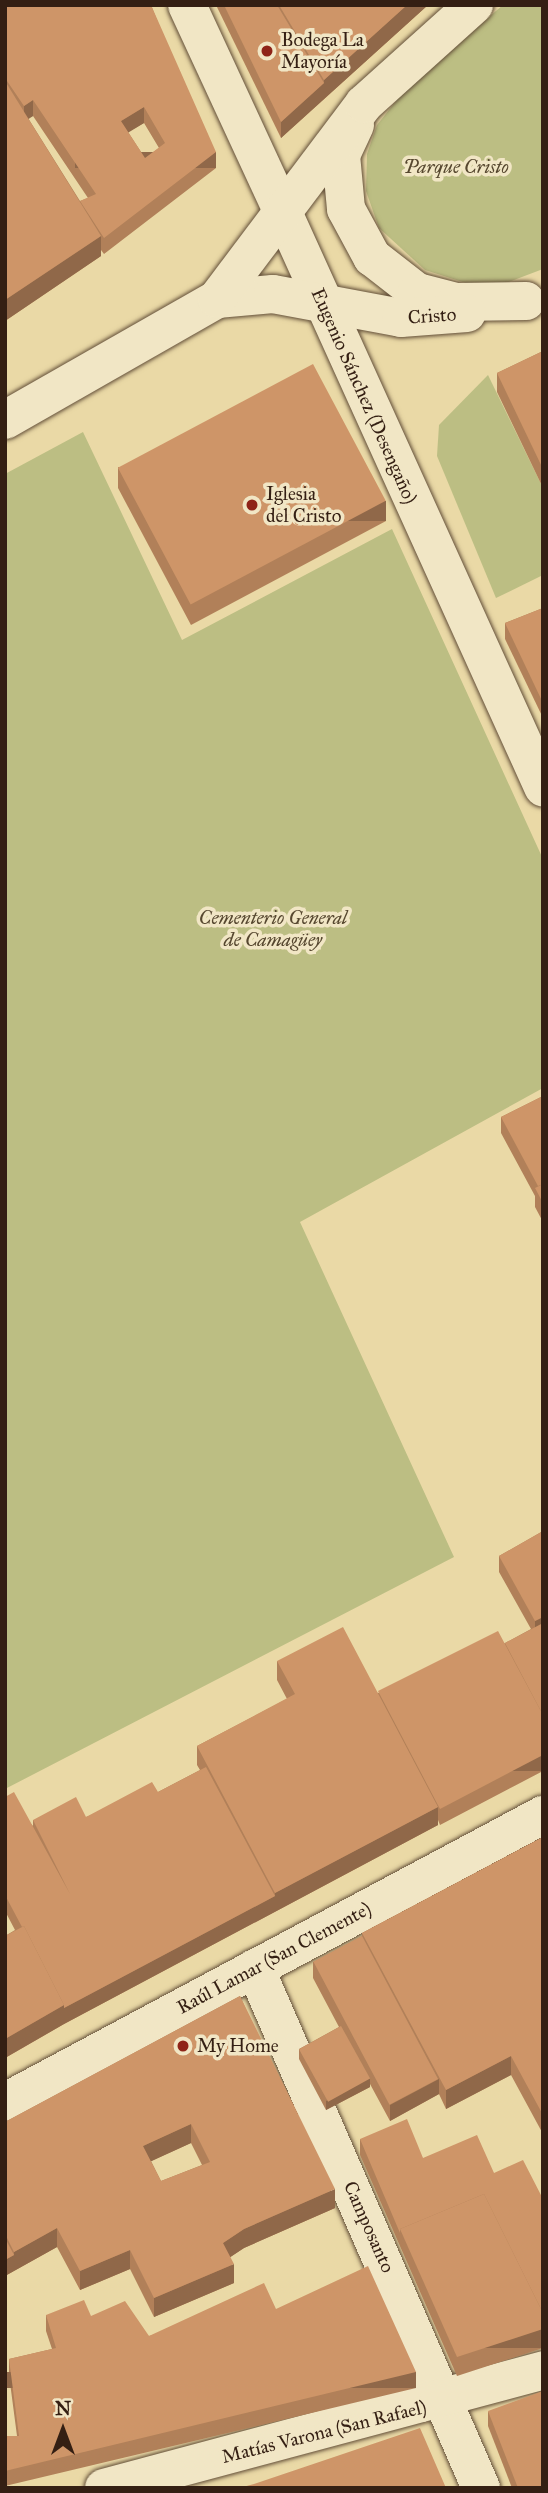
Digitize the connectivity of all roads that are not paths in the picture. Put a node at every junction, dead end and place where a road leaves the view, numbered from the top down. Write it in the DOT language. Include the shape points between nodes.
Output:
graph roads {
  1 [pos="187,5"];
  2 [pos="474,5"];
  3 [pos="364,104"];
  4 [pos="281,208"];
  5 [pos="535,297"];
  6 [pos="217,299"];
  7 [pos="337,313"];
  8 [pos="5,420"];
  9 [pos="543,787"];
  10 [pos="543,1815"];
  11 [pos="254,1968"];
  12 [pos="5,2102"];
  13 [pos="543,2370"];
  14 [pos="445,2401"];
  15 [pos="104,2488"];
  16 [pos="481,2488"];
  1 -- 4 [label="street, Eugenio Sánchez (Desengaño)"];
  2 -- 3 [label="street"];
  3 -- 4 [label="street"];
  3 -- 5 [label="street" via="341,155 346,209 372,257 417,292 456,302"];
  4 -- 6 [label="street"];
  4 -- 7 [label="street, Eugenio Sánchez (Desengaño)"];
  5 -- 7 [label="street, Cristo" via="425,319"];
  6 -- 7 [label="street, Cristo"];
  6 -- 8 [label="street"];
  7 -- 9 [label="street, Eugenio Sánchez (Desengaño)"];
  10 -- 11 [label="street, Raúl Lamar (San Clemente)"];
  11 -- 12 [label="street, Raúl Lamar (San Clemente)"];
  11 -- 14 [label="street, Camposanto"];
  13 -- 14 [label="street, Matías Varona (San Rafael)"];
  14 -- 15 [label="street, Matías Varona (San Rafael)"];
  14 -- 16 [label="street, Camposanto"];
}
